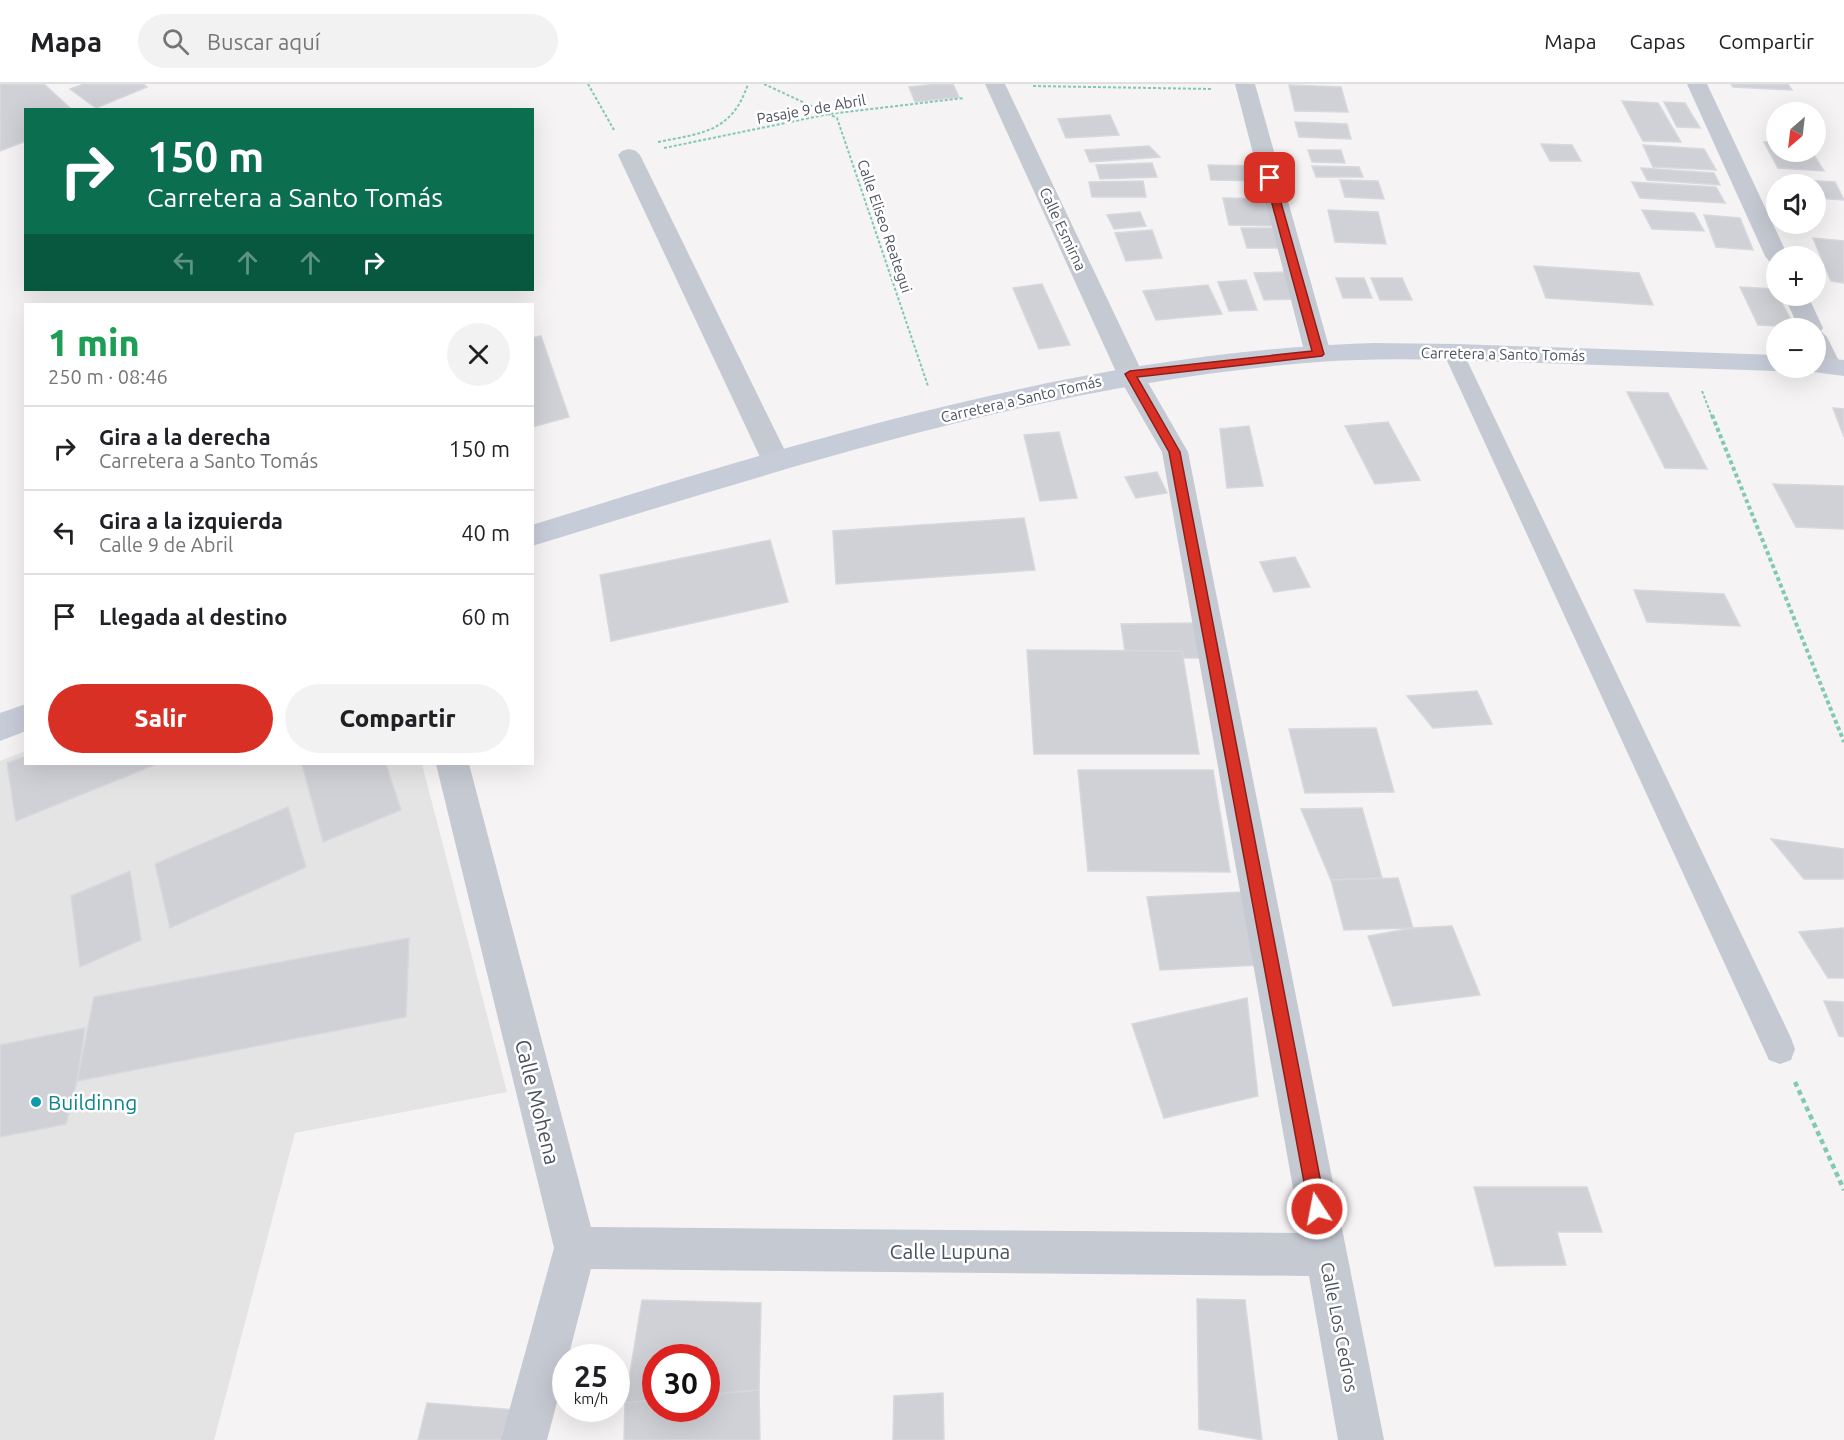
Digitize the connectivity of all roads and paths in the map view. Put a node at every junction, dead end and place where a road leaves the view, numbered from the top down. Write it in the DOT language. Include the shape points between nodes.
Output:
graph roads {
  1 [pos="588,84"];
  2 [pos="748,84"];
  3 [pos="764,84"];
  4 [pos="1697,84"];
  5 [pos="1245,87"];
  6 [pos="997,88"];
  7 [pos="829,114"];
  8 [pos="627,152"];
  9 [pos="1773,246"];
  10 [pos="1453,352"];
  11 [pos="1318,354"];
  12 [pos="1690,360"];
  13 [pos="1766,363"];
  14 [pos="1130,374"];
  15 [pos="939,418"];
  16 [pos="775,459"];
  17 [pos="534,535"];
  18 [pos="24,718"];
  19 [pos="0,727"];
  20 [pos="1844,742"];
  21 [pos="452,765"];
  22 [pos="1779,1049"];
  23 [pos="1844,1190"];
  24 [pos="575,1248"];
  25 [pos="1326,1255"];
  26 [pos="524,1440"];
  27 [pos="1361,1440"];
  1 -- 8 [label="path"];
  2 -- 8 [label="path" via="727,123"];
  3 -- 7 [label="path"];
  4 -- 9 [label="street"];
  5 -- 6 [label="path, Pasaje 9 de Abril"];
  5 -- 11 [label="street"];
  6 -- 7 [label="path, Pasaje 9 de Abril"];
  6 -- 14 [label="street, Calle Esmirna"];
  7 -- 8 [label="path, Pasaje 9 de Abril"];
  7 -- 15 [label="path, Calle Eliseo Reategui" via="837,118"];
  8 -- 16 [label="street"];
  10 -- 11 [label="street, Carretera a Santo Tomás"];
  10 -- 12 [label="street, Carretera a Santo Tomás"];
  10 -- 22 [label="lane"];
  11 -- 14 [label="street, Carretera a Santo Tomás"];
  12 -- 13 [label="street, Carretera a Santo Tomás"];
  12 -- 20 [label="path"];
  14 -- 15 [label="street, Carretera a Santo Tomás"];
  14 -- 25 [label="street, Calle Los Cedros" via="1175,452"];
  15 -- 16 [label="street, Carretera a Santo Tomás"];
  16 -- 17 [label="street, Carretera a Santo Tomás"];
  18 -- 19 [label="street"];
  21 -- 24 [label="street, Calle Mohena"];
  22 -- 23 [label="path"];
  24 -- 25 [label="street, Calle Lupuna"];
  24 -- 26 [label="street, Calle Mohena"];
  25 -- 27 [label="street, Calle Los Cedros"];
}
